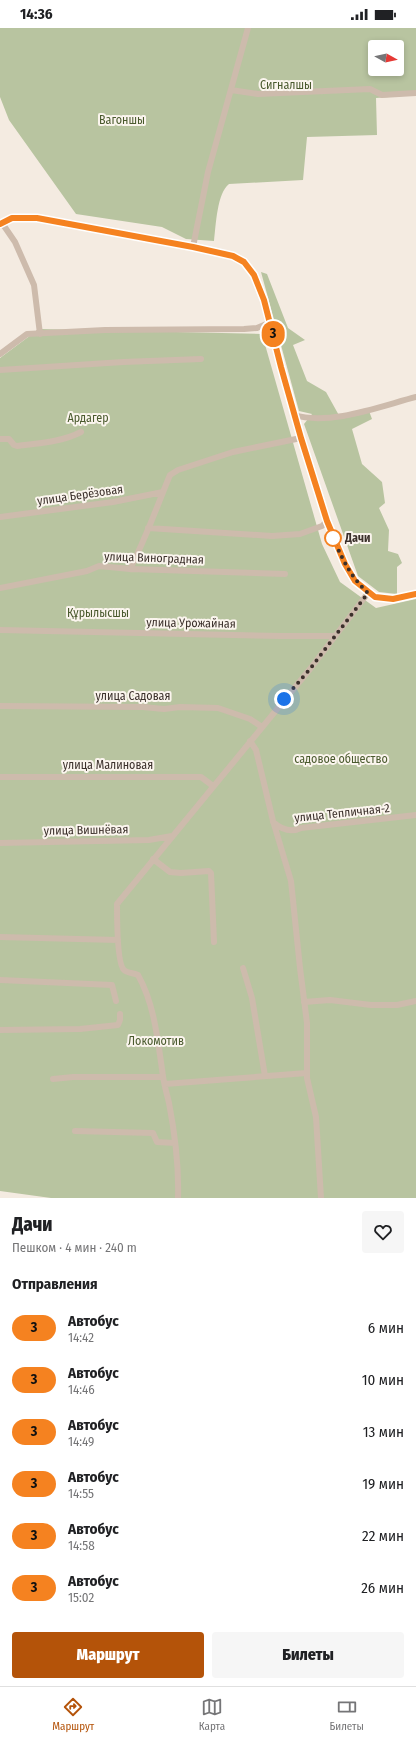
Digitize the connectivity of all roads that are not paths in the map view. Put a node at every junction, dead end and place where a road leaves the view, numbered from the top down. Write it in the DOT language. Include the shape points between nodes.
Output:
graph roads {
  1 [pos="248,28"];
  2 [pos="230,90"];
  3 [pos="416,93"];
  4 [pos="1,223"];
  5 [pos="193,247"];
  6 [pos="271,322"];
  7 [pos="40,334"];
  8 [pos="0,354"];
  9 [pos="201,359"];
  10 [pos="0,370"];
  11 [pos="416,397"];
  12 [pos="294,415"];
  13 [pos="81,432"];
  14 [pos="301,438"];
  15 [pos="0,439"];
  16 [pos="163,492"];
  17 [pos="0,517"];
  18 [pos="327,521"];
  19 [pos="148,528"];
  20 [pos="130,569"];
  21 [pos="285,574"];
  22 [pos="0,588"];
  23 [pos="368,593"];
  24 [pos="416,594"];
  25 [pos="0,630"];
  26 [pos="334,636"];
  27 [pos="0,706"];
  28 [pos="262,727"];
  29 [pos="250,741"];
  30 [pos="0,777"];
  31 [pos="213,786"];
  32 [pos="416,815"];
  33 [pos="273,821"];
  34 [pos="172,836"];
  35 [pos="0,843"];
  36 [pos="153,859"];
  37 [pos="0,937"];
  38 [pos="118,940"];
  39 [pos="214,942"];
  40 [pos="243,968"];
  41 [pos="0,980"];
  42 [pos="116,1001"];
  43 [pos="304,1002"];
  44 [pos="416,1002"];
  45 [pos="120,1014"];
  46 [pos="0,1030"];
  47 [pos="307,1073"];
  48 [pos="265,1076"];
  49 [pos="163,1078"];
  50 [pos="53,1079"];
  51 [pos="165,1084"];
  52 [pos="75,1131"];
  53 [pos="175,1143"];
  54 [pos="178,1198"];
  55 [pos="321,1198"];
  1 -- 2 [label="street"];
  2 -- 3 [label="street" via="258,94 370,89 382,94"];
  2 -- 5 [label="street" via="208,172"];
  4 -- 5 [label="street" via="12,218 37,218"];
  4 -- 7 [label="street" via="15,242 34,285"];
  5 -- 6 [label="street" via="233,256 244,262 257,282"];
  6 -- 7 [label="street" via="257,328 244,329 104,330"];
  6 -- 12 [label="street"];
  7 -- 8 [label="street" via="27,334"];
  9 -- 10 [label="street"];
  11 -- 12 [label="street" via="322,419"];
  12 -- 14 [label="street"];
  13 -- 15 [label="street" via="59,440 17,446 8,439"];
  14 -- 16 [label="street" via="233,452 178,470 170,475"];
  14 -- 18 [label="street"];
  16 -- 17 [label="street, улица Берёзовая" via="113,502"];
  16 -- 19 [label="street"];
  18 -- 19 [label="street" via="322,526 300,534 272,536"];
  18 -- 23 [label="street" via="345,564 355,581"];
  19 -- 20 [label="street"];
  20 -- 21 [label="street, улица Виноградная"];
  20 -- 22 [label="street, улица Виноградная" via="99,566 87,571"];
  23 -- 24 [label="street" via="383,599"];
  23 -- 26 [label="street"];
  25 -- 26 [label="street, улица Урожайная"];
  26 -- 28 [label="street"];
  27 -- 28 [label="street, улица Садовая" via="218,708 250,719"];
  28 -- 29 [label="street"];
  29 -- 31 [label="street"];
  29 -- 33 [label="street" via="256,750"];
  30 -- 31 [label="street, улица Малиновая" via="201,777"];
  31 -- 34 [label="street"];
  32 -- 33 [label="street, улица Тепличная-2" via="301,828 296,831 280,828"];
  33 -- 43 [label="street" via="291,881"];
  34 -- 35 [label="street, улица Вишнёвая" via="149,840"];
  34 -- 36 [label="street"];
  36 -- 38 [label="street" via="117,904"];
  36 -- 39 [label="street" via="170,872 211,873"];
  37 -- 38 [label="street"];
  38 -- 49 [label="street" via="122,968 138,975 142,983 154,1023"];
  40 -- 48 [label="street" via="252,998"];
  41 -- 42 [label="street" via="112,985"];
  43 -- 44 [label="street" via="330,1000 398,1005"];
  43 -- 47 [label="street" via="307,1022"];
  45 -- 46 [label="street" via="116,1026"];
  47 -- 48 [label="street"];
  47 -- 55 [label="street" via="316,1117"];
  48 -- 51 [label="street"];
  49 -- 50 [label="street"];
  49 -- 51 [label="street"];
  51 -- 53 [label="street"];
  52 -- 53 [label="street" via="153,1132 157,1142"];
  53 -- 54 [label="street"];
}
